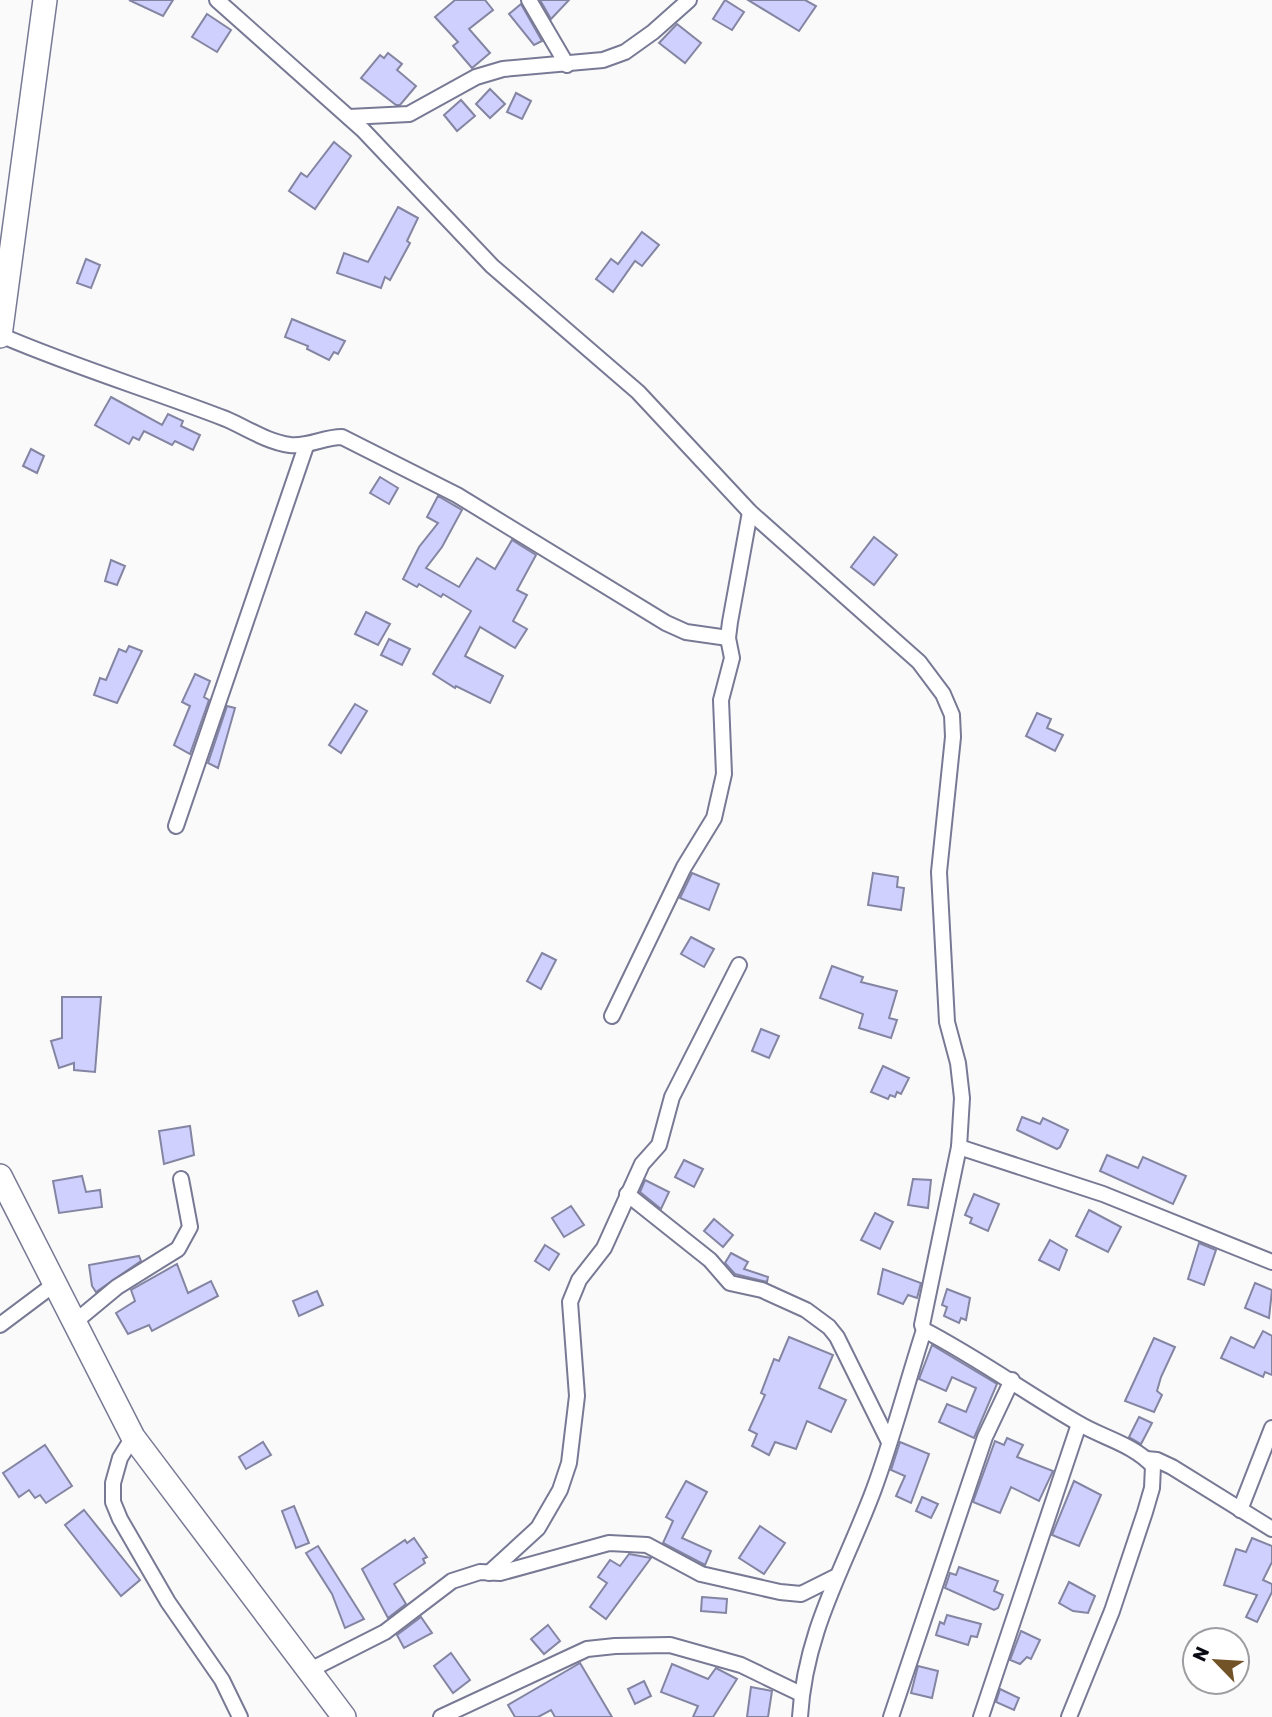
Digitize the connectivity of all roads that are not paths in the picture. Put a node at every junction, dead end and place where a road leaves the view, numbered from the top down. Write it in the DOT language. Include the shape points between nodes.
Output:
graph roads {
  1 [pos="45,0"];
  2 [pos="217,0"];
  3 [pos="529,0"];
  4 [pos="689,0"];
  5 [pos="567,65"];
  6 [pos="349,117"];
  7 [pos="0,336"];
  8 [pos="306,446"];
  9 [pos="750,512"];
  10 [pos="728,638"];
  11 [pos="176,826"];
  12 [pos="739,965"];
  13 [pos="612,1016"];
  14 [pos="959,1147"];
  15 [pos="0,1176"];
  16 [pos="181,1179"];
  17 [pos="627,1194"];
  18 [pos="1272,1262"];
  19 [pos="56,1283"];
  20 [pos="76,1321"];
  21 [pos="0,1325"];
  22 [pos="925,1330"];
  23 [pos="1012,1380"];
  24 [pos="1079,1424"];
  25 [pos="1272,1428"];
  26 [pos="133,1437"];
  27 [pos="888,1440"];
  28 [pos="1146,1459"];
  29 [pos="1240,1510"];
  30 [pos="1272,1529"];
  31 [pos="489,1573"];
  32 [pos="835,1577"];
  33 [pos="308,1671"];
  34 [pos="801,1694"];
  35 [pos="240,1717"];
  36 [pos="344,1717"];
  37 [pos="441,1717"];
  38 [pos="800,1717"];
  39 [pos="891,1717"];
  40 [pos="981,1717"];
  41 [pos="1069,1717"];
  1 -- 7 [label="main road"];
  2 -- 6 [label="street"];
  3 -- 5 [label="street"];
  4 -- 5 [label="street" via="625,52"];
  5 -- 6 [label="street" via="503,69 476,78 410,114"];
  6 -- 9 [label="street" via="492,266 638,393"];
  7 -- 8 [label="street" via="275,442"];
  8 -- 10 [label="street" via="330,437 342,438 457,495 666,624"];
  8 -- 11 [label="street"];
  9 -- 10 [label="street"];
  9 -- 14 [label="street" via="919,662 943,694 952,716 939,872 947,1022 962,1098"];
  10 -- 13 [label="street" via="732,659 721,700 724,774 714,818 684,867"];
  12 -- 17 [label="street" via="672,1097 659,1145 645,1159"];
  14 -- 18 [label="street" via="1103,1194"];
  14 -- 22 [label="street" via="924,1315"];
  15 -- 19 [label="main road"];
  16 -- 20 [label="street" via="190,1227 178,1249 117,1287"];
  17 -- 27 [label="street" via="710,1260 730,1283 779,1298 829,1326"];
  17 -- 31 [label="street" via="604,1248 579,1280 570,1302 577,1396 569,1463 560,1490 538,1528"];
  19 -- 20 [label="main road"];
  19 -- 21 [label="street"];
  20 -- 26 [label="main road"];
  22 -- 23 [label="street"];
  22 -- 27 [label="street"];
  23 -- 24 [label="street"];
  23 -- 39 [label="street" via="985,1437"];
  24 -- 28 [label="street"];
  24 -- 40 [label="street"];
  25 -- 29 [label="street"];
  26 -- 33 [label="main road"];
  26 -- 35 [label="street" via="120,1458 113,1502 168,1602 222,1680"];
  27 -- 32 [label="street" via="874,1488"];
  28 -- 29 [label="street" via="1172,1468"];
  28 -- 41 [label="street" via="1153,1466 1152,1488 1112,1611"];
  29 -- 30 [label="street"];
  31 -- 32 [label="street" via="631,1542 647,1545 701,1574 780,1592 801,1594"];
  31 -- 33 [label="street" via="452,1581 385,1632"];
  32 -- 34 [label="street"];
  33 -- 36 [label="main road"];
  34 -- 37 [label="street" via="741,1665 670,1645 615,1646 587,1649"];
  34 -- 38 [label="street"];
}
